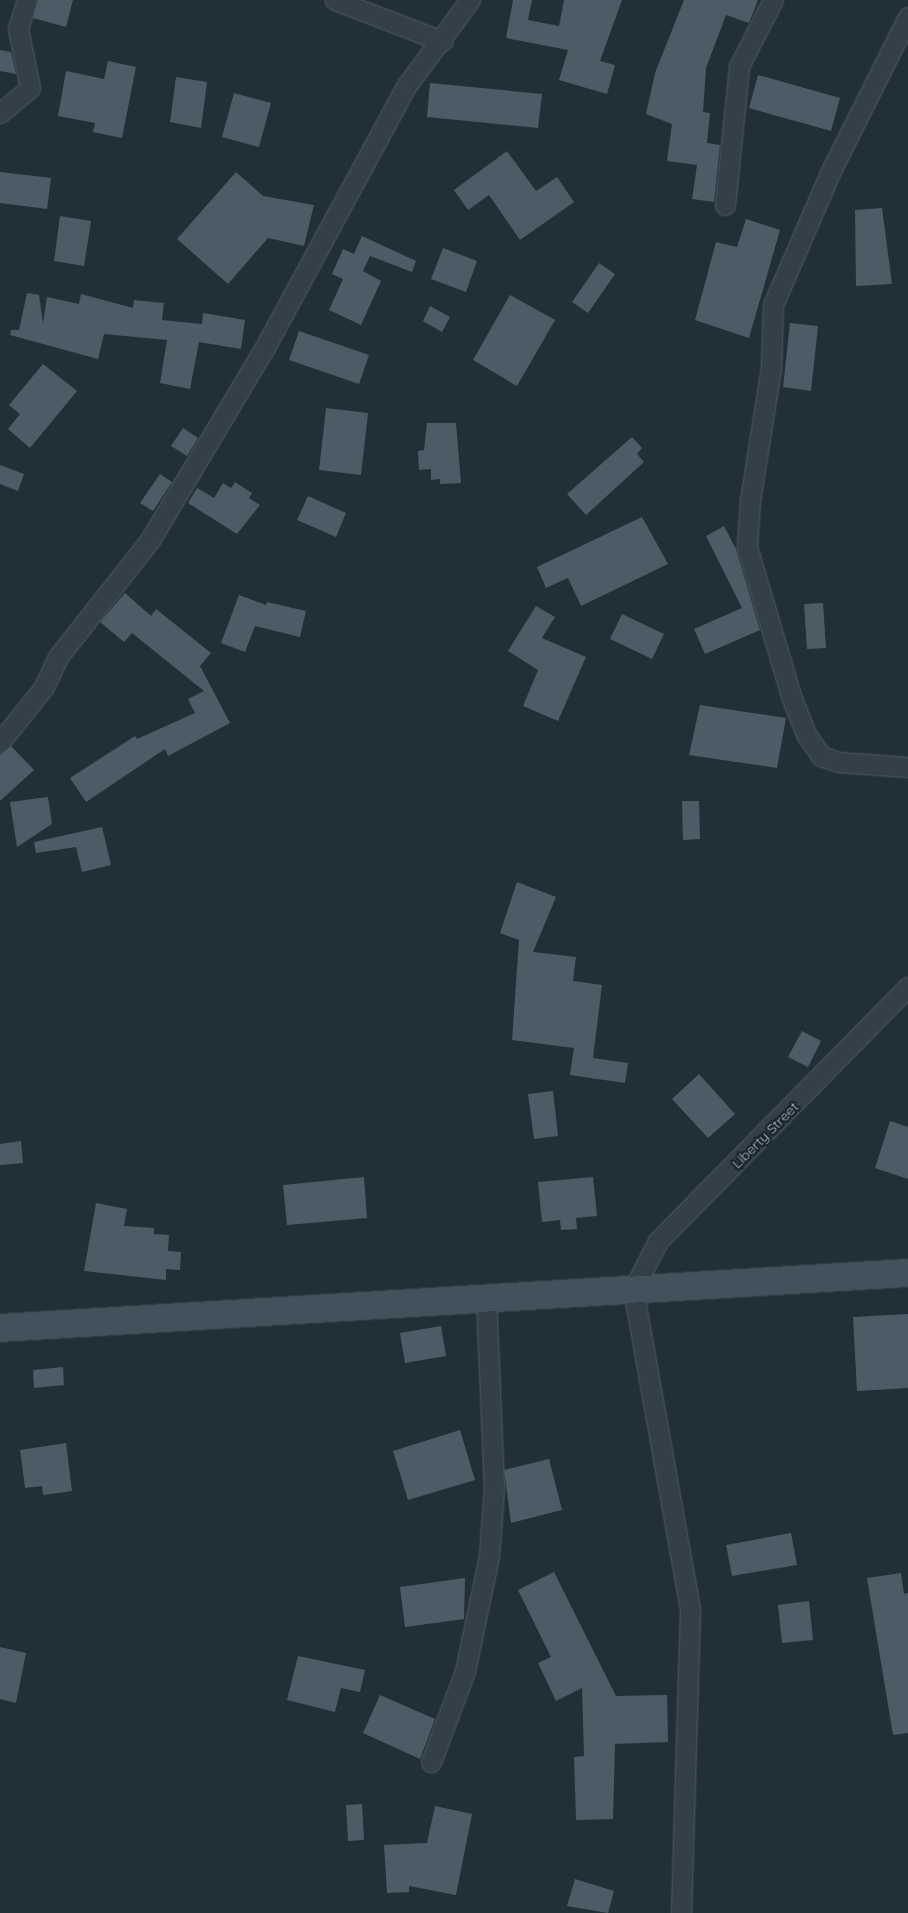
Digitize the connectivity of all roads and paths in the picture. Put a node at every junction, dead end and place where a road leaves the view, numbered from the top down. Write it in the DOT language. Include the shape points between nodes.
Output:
graph roads {
  1 [pos="27,0"];
  2 [pos="335,0"];
  3 [pos="470,0"];
  4 [pos="773,0"];
  5 [pos="908,17"];
  6 [pos="442,41"];
  7 [pos="0,113"];
  8 [pos="725,205"];
  9 [pos="0,742"];
  10 [pos="908,767"];
  11 [pos="908,987"];
  12 [pos="908,1273"];
  13 [pos="633,1290"];
  14 [pos="486,1298"];
  15 [pos="0,1328"];
  16 [pos="431,1762"];
  17 [pos="681,1913"];
  1 -- 7 [label="street" via="18,29 30,88"];
  2 -- 6 [label="street"];
  3 -- 6 [label="street"];
  4 -- 8 [label="street" via="739,66"];
  5 -- 10 [label="street" via="826,182 773,304 771,368 750,500 747,547 791,696 806,734 822,756 838,762"];
  6 -- 9 [label="street" via="407,85 264,349 150,540 58,657 44,687"];
  11 -- 13 [label="street, Liberty Street" via="658,1241"];
  12 -- 13 [label="main road"];
  13 -- 14 [label="main road"];
  13 -- 17 [label="street" via="690,1609"];
  14 -- 15 [label="main road"];
  14 -- 16 [label="street" via="494,1488 489,1556 465,1671"];
}
